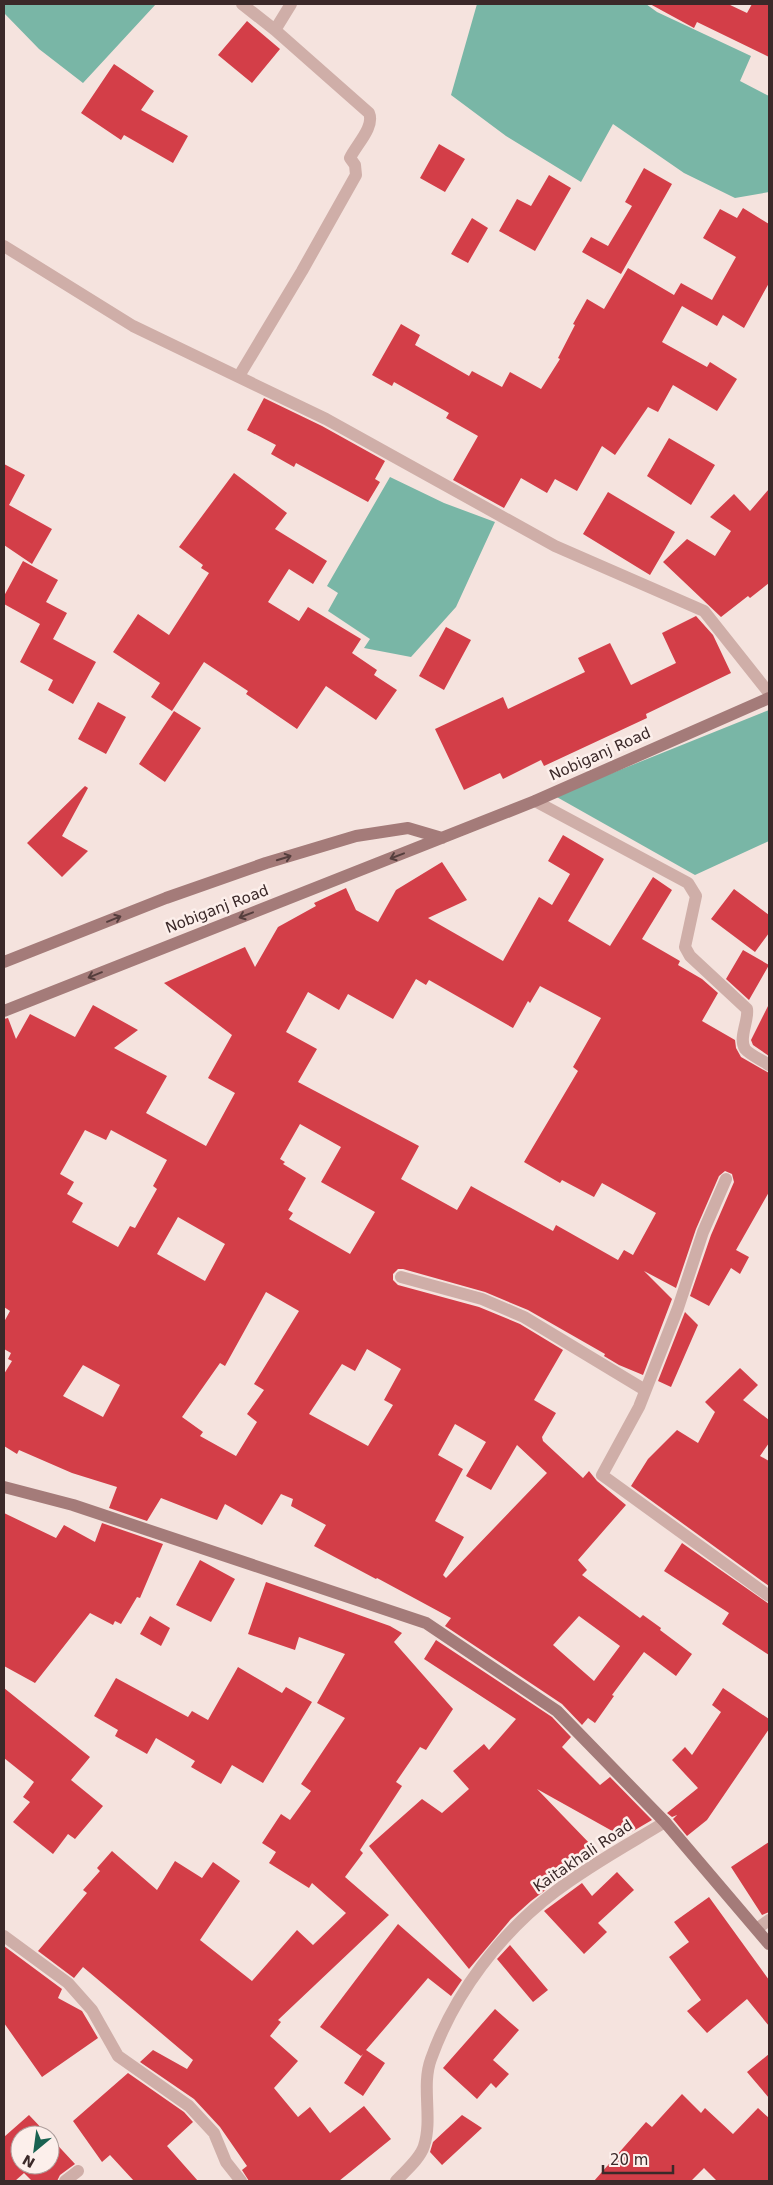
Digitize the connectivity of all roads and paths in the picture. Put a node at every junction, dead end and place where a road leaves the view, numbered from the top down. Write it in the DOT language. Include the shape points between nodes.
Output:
graph roads {
  1 [pos="242,4"];
  2 [pos="291,4"];
  3 [pos="274,30"];
  4 [pos="4,246"];
  5 [pos="239,376"];
  6 [pos="769,693"];
  7 [pos="769,698"];
  8 [pos="534,801"];
  9 [pos="442,838"];
  10 [pos="4,962"];
  11 [pos="4,1011"];
  12 [pos="769,1065"];
  13 [pos="726,1179"];
  14 [pos="401,1277"];
  15 [pos="645,1390"];
  16 [pos="4,1487"];
  17 [pos="769,1596"];
  18 [pos="665,1822"];
  19 [pos="769,1920"];
  20 [pos="758,1928"];
  21 [pos="4,1936"];
  22 [pos="769,1944"];
  23 [pos="78,2171"];
  24 [pos="65,2181"];
  25 [pos="241,2181"];
  26 [pos="396,2181"];
  1 -- 3 [label="street"];
  2 -- 3 [label="street"];
  3 -- 5 [label="street" via="371,118 350,158 356,165 356,175"];
  4 -- 5 [label="street" via="133,326"];
  5 -- 6 [label="street" via="326,419 555,546 704,611"];
  7 -- 8 [label="main road, Nobiganj Road"];
  8 -- 9 [label="main road, Nobiganj Road"];
  8 -- 12 [label="street" via="688,883 696,896 684,947 747,1008 742,1042 746,1050"];
  10 -- 9 [label="main road, Nobiganj Road, one-way" via="166,898 356,836 408,828"];
  9 -- 11 [label="main road, Nobiganj Road, one-way"];
  13 -- 15 [label="street"];
  14 -- 15 [label="street" via="482,1299 524,1317"];
  15 -- 17 [label="street" via="602,1475"];
  16 -- 18 [label="main road" via="73,1505 426,1624 557,1711"];
  18 -- 20 [label="main road"];
  18 -- 26 [label="street, Kaitakhali Road" via="556,1891 509,1932 478,1973 446,2022 430,2061 424,2147"];
  19 -- 20 [label="street"];
  20 -- 22 [label="main road"];
  21 -- 25 [label="street" via="68,1983 92,2010 118,2056 189,2106 214,2133 226,2162"];
  23 -- 24 [label="street"];
}
